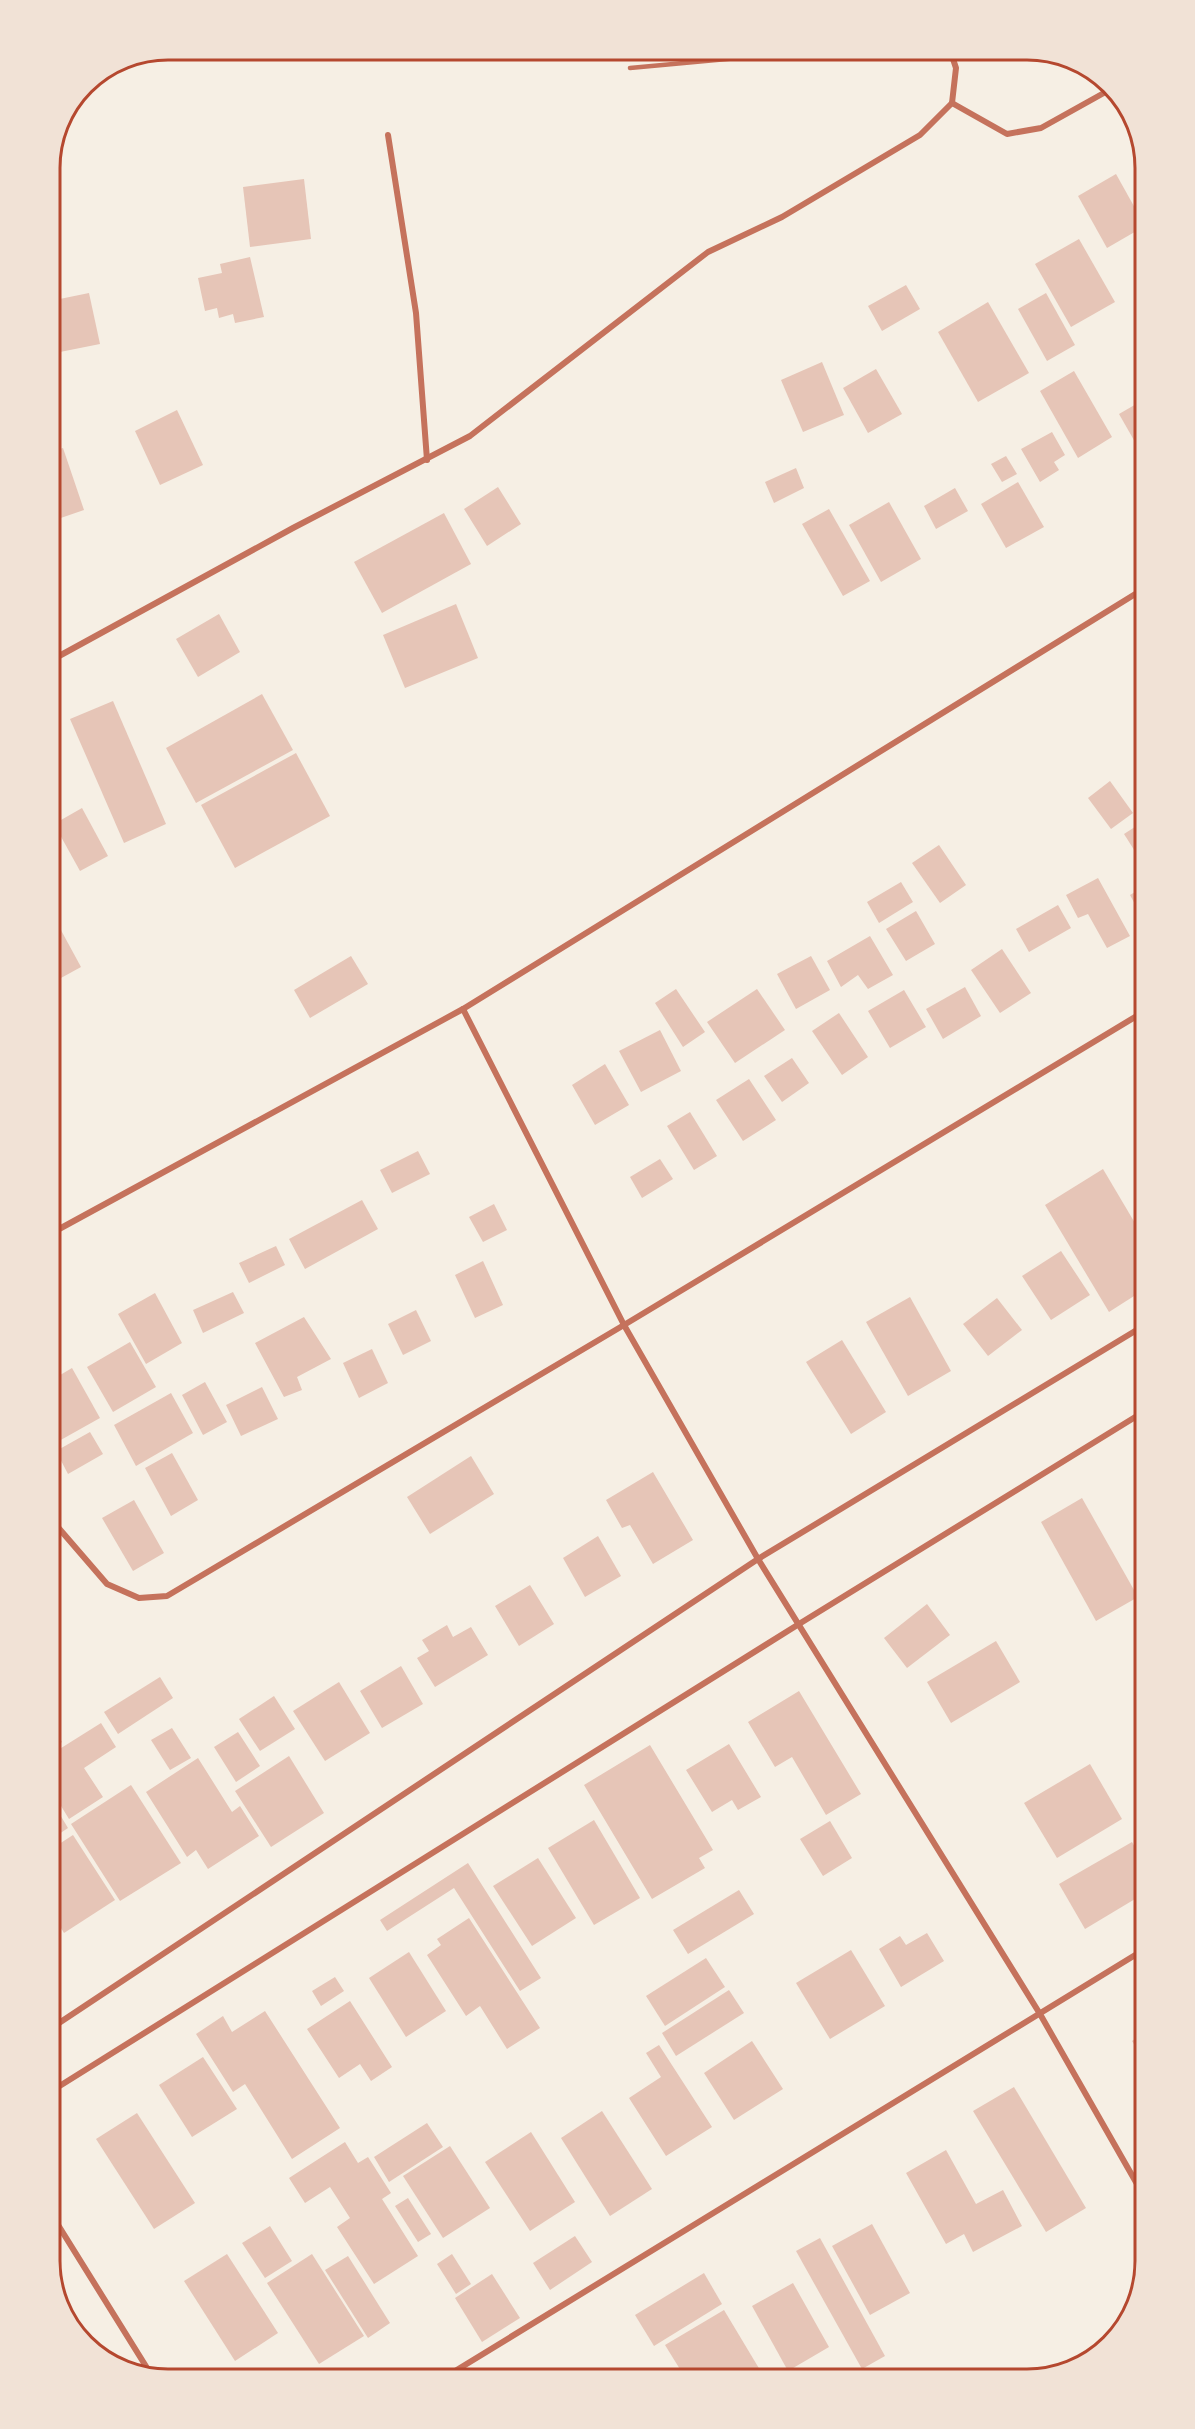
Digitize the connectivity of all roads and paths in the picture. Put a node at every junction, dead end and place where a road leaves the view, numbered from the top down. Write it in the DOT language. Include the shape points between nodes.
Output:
graph roads {
  1 [pos="716,60"];
  2 [pos="953,60"];
  3 [pos="630,68"];
  4 [pos="1104,93"];
  5 [pos="952,104"];
  6 [pos="388,135"];
  7 [pos="427,460"];
  8 [pos="1135,595"];
  9 [pos="60,656"];
  10 [pos="463,1009"];
  11 [pos="1135,1018"];
  12 [pos="60,1229"];
  13 [pos="624,1325"];
  14 [pos="1135,1332"];
  15 [pos="1135,1418"];
  16 [pos="60,1530"];
  17 [pos="758,1559"];
  18 [pos="799,1624"];
  19 [pos="1135,1956"];
  20 [pos="1040,2014"];
  21 [pos="60,2022"];
  22 [pos="60,2087"];
  23 [pos="1135,2179"];
  24 [pos="60,2228"];
  25 [pos="146,2367"];
  26 [pos="458,2369"];
  1 -- 3 [label="lane"];
  2 -- 5 [label="street"];
  4 -- 5 [label="street" via="1041,128 1007,134"];
  5 -- 7 [label="street" via="920,135 782,217 708,252 470,436"];
  6 -- 7 [label="street" via="416,313"];
  7 -- 9 [label="street"];
  8 -- 10 [label="street"];
  10 -- 12 [label="street"];
  10 -- 13 [label="street"];
  11 -- 13 [label="street"];
  13 -- 16 [label="street" via="167,1596 139,1598 106,1584"];
  13 -- 17 [label="street"];
  14 -- 17 [label="street"];
  15 -- 18 [label="street"];
  17 -- 18 [label="street"];
  17 -- 21 [label="street"];
  18 -- 20 [label="street"];
  18 -- 22 [label="street"];
  19 -- 20 [label="street"];
  20 -- 23 [label="street"];
  20 -- 26 [label="street"];
  24 -- 25 [label="street"];
}
